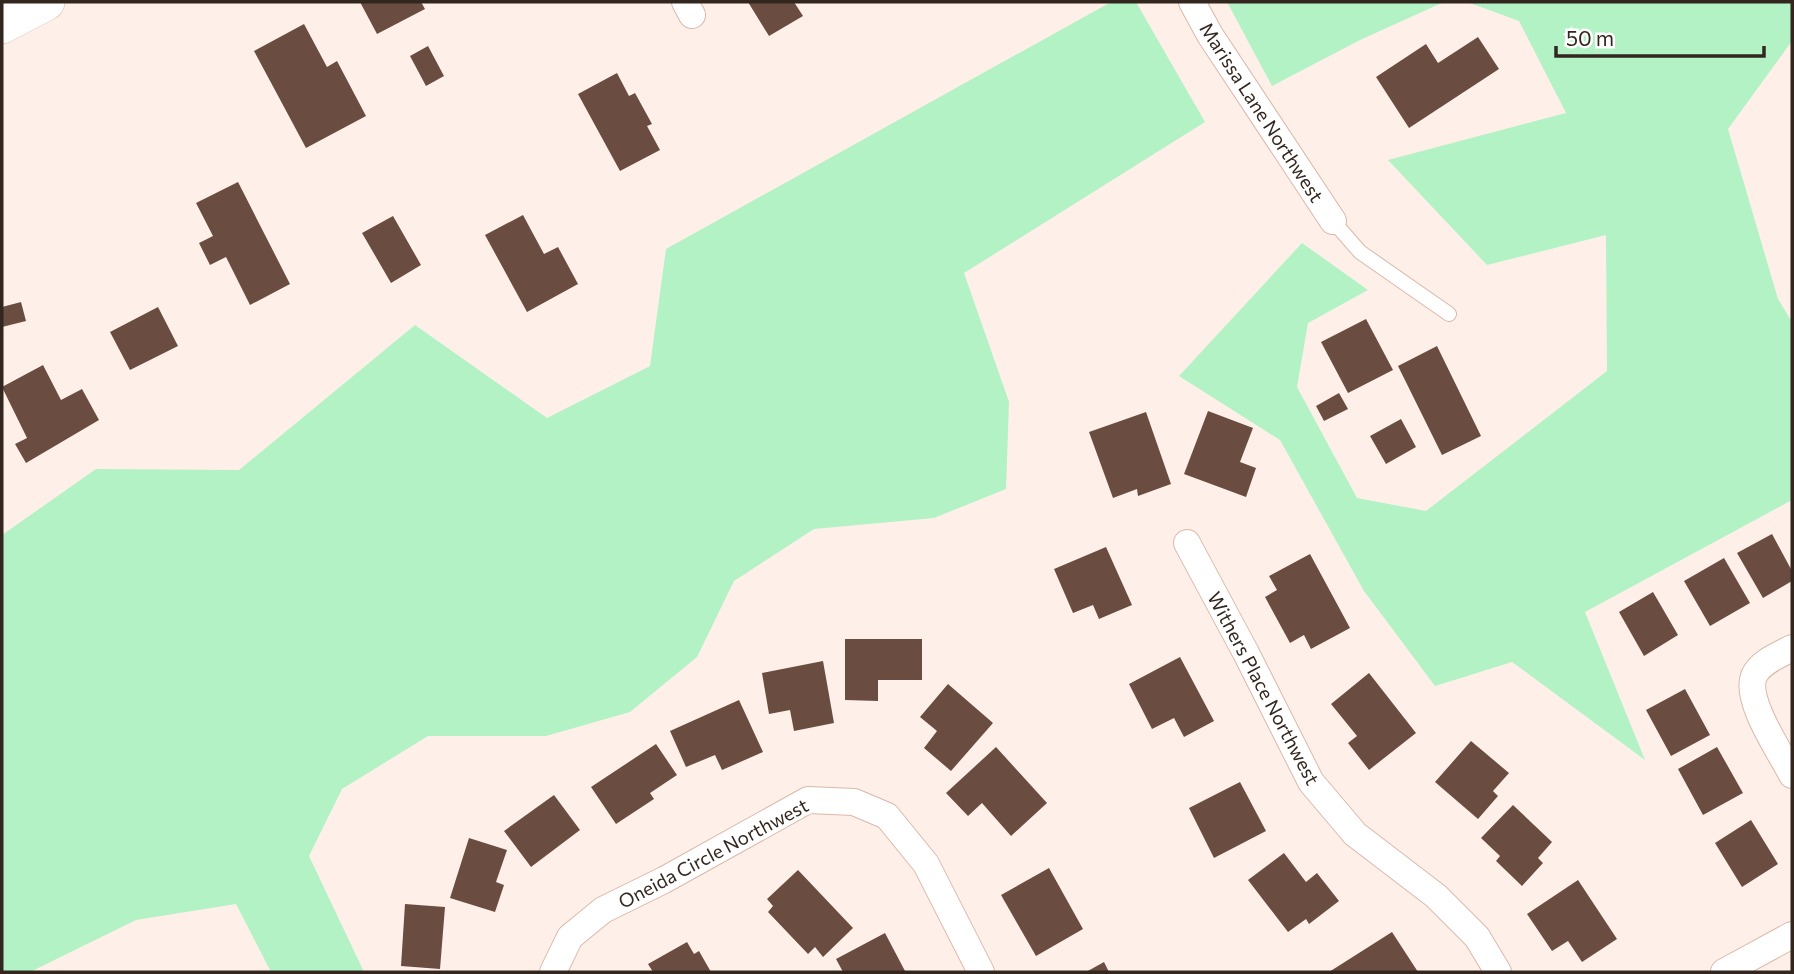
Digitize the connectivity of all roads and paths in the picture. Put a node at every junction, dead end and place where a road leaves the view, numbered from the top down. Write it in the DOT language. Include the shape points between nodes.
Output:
graph roads {
  1 [pos="46,2"];
  2 [pos="1192,2"];
  3 [pos="2,25"];
  4 [pos="1333,221"];
  5 [pos="1448,314"];
  6 [pos="1187,543"];
  7 [pos="1792,648"];
  8 [pos="1792,775"];
  9 [pos="1792,934"];
  10 [pos="553,972"];
  11 [pos="981,972"];
  12 [pos="1498,972"];
  13 [pos="1724,972"];
  1 -- 3 [label="main road"];
  2 -- 4 [label="street, Marissa Lane Northwest"];
  4 -- 5 [label="lane" via="1360,252"];
  6 -- 12 [label="street, Withers Place Northwest" via="1311,782 1355,834 1436,896 1477,937"];
  7 -- 8 [label="street" via="1767,661 1754,675 1751,691"];
  9 -- 13 [label="street"];
  10 -- 11 [label="street, Oneida Circle Northwest" via="570,937 604,910 808,800 854,802 887,816 926,864"];
}
